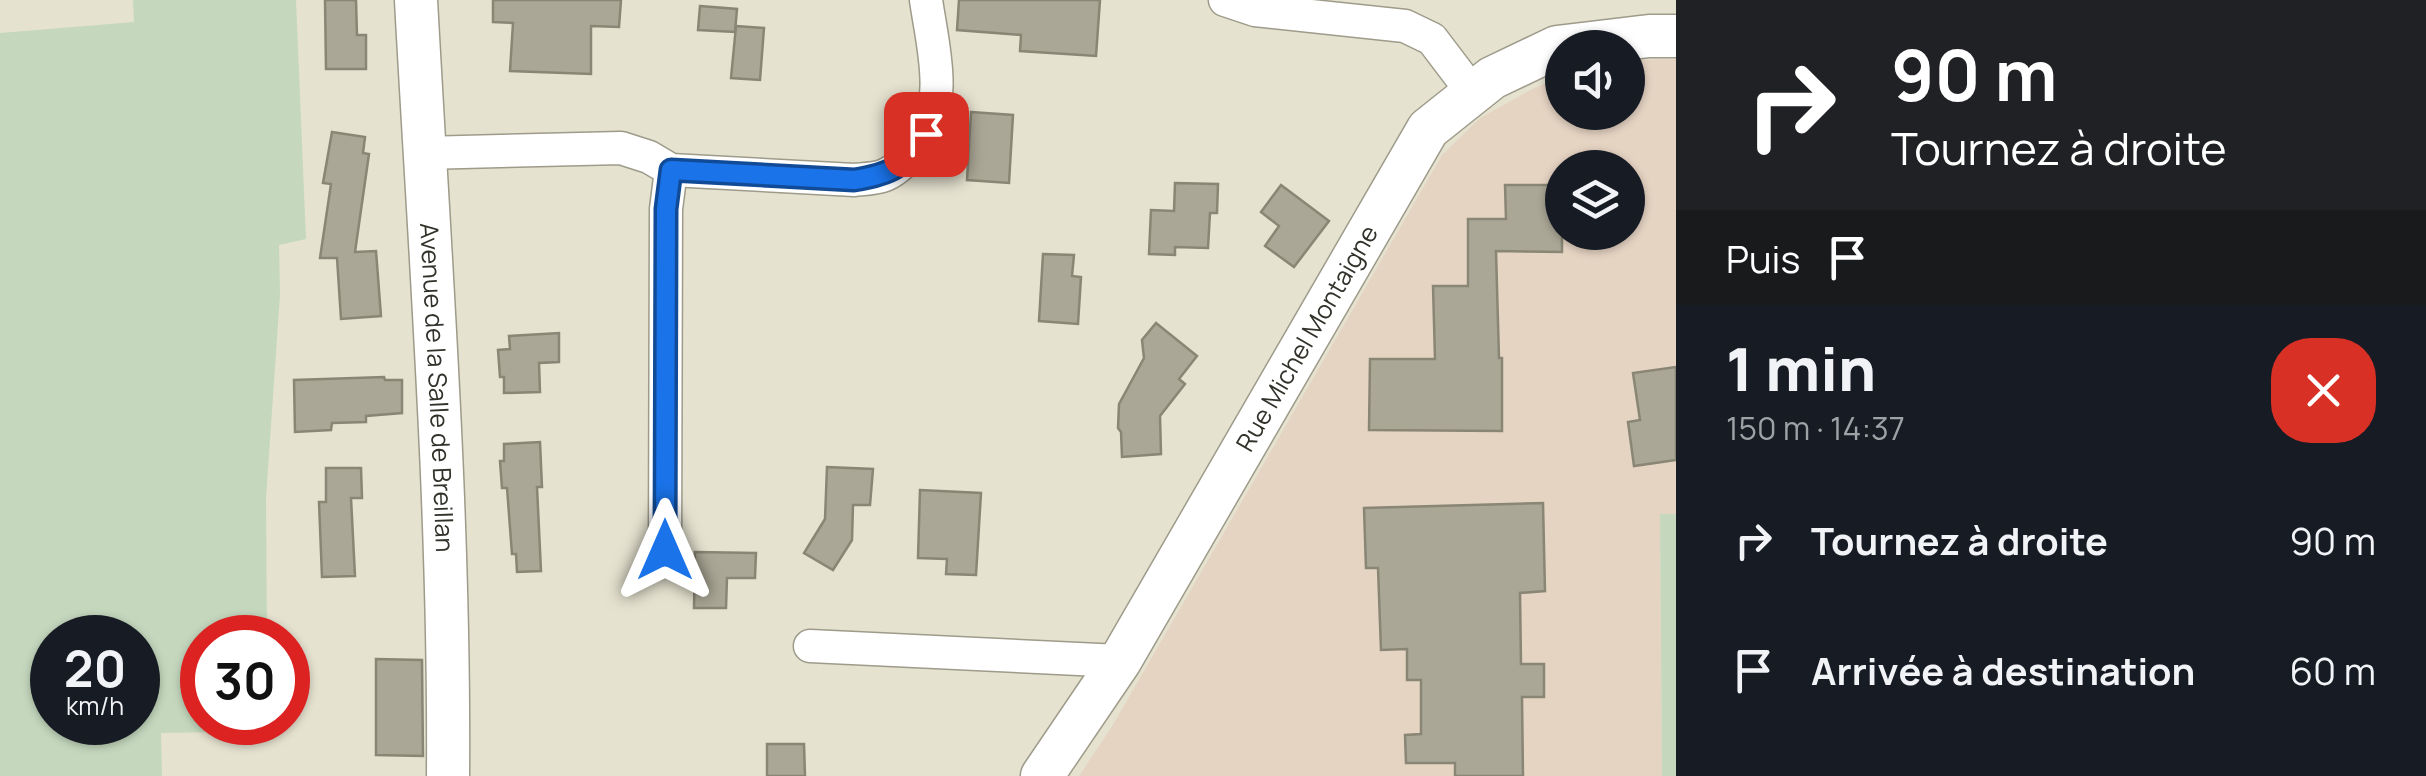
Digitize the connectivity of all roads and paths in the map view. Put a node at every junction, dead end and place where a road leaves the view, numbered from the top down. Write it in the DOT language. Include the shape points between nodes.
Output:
graph roads {
  1 [pos="416,0"];
  2 [pos="926,0"];
  3 [pos="1224,0"];
  4 [pos="1676,36"];
  5 [pos="1473,93"];
  6 [pos="424,153"];
  7 [pos="671,170"];
  8 [pos="665,550"];
  9 [pos="810,646"];
  10 [pos="1120,661"];
  11 [pos="448,776"];
  12 [pos="1042,776"];
  1 -- 6 [label="street, Avenue de la Salle de Breillan"];
  2 -- 7 [label="street" via="935,108 910,158 884,176"];
  3 -- 5 [label="street" via="1255,10 1405,26 1432,39"];
  4 -- 5 [label="street, Rue Michel Montaigne" via="1557,47"];
  5 -- 10 [label="street, Rue Michel Montaigne" via="1428,128"];
  6 -- 7 [label="street" via="621,148"];
  6 -- 11 [label="street, Avenue de la Salle de Breillan" via="448,634"];
  7 -- 8 [label="street"];
  9 -- 10 [label="street"];
  10 -- 12 [label="street, Rue Michel Montaigne"];
}
